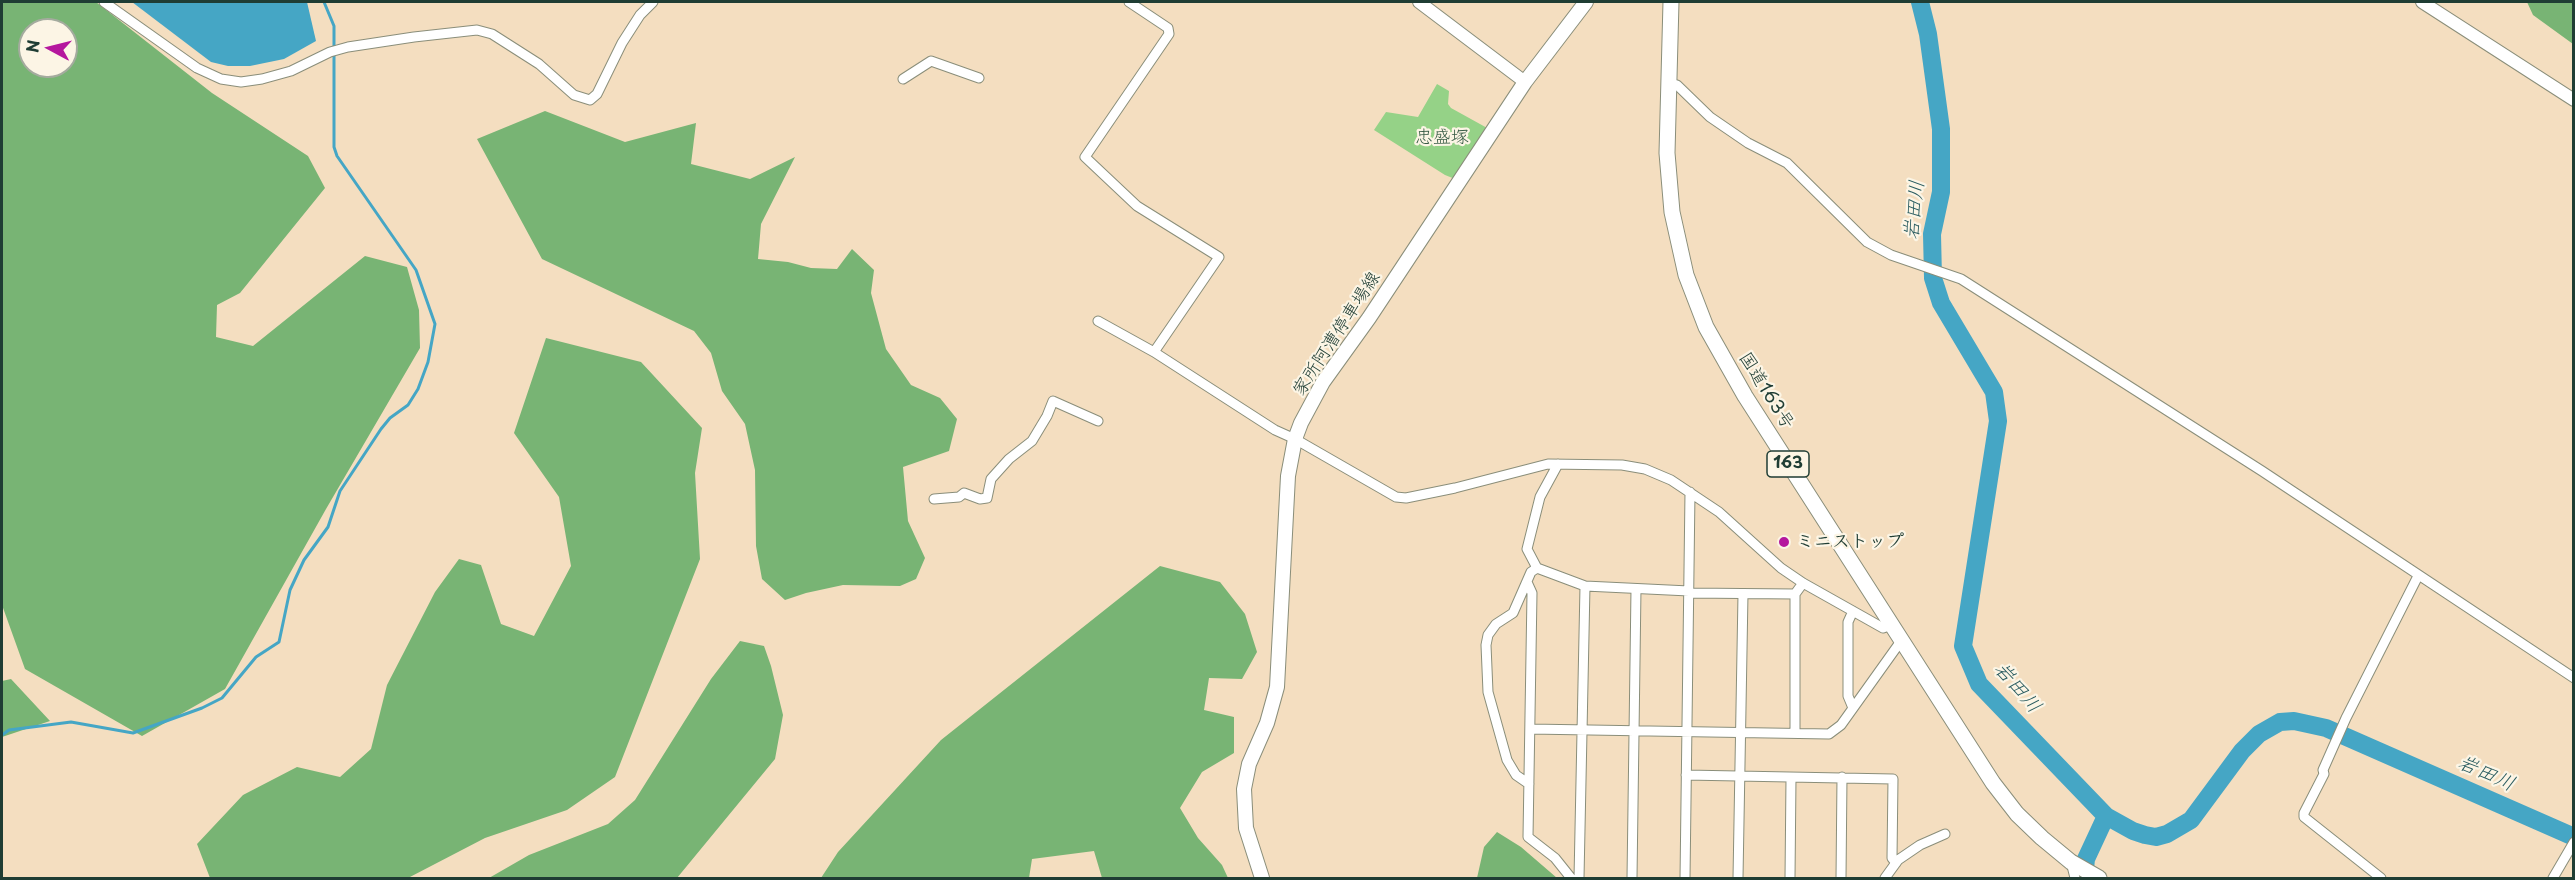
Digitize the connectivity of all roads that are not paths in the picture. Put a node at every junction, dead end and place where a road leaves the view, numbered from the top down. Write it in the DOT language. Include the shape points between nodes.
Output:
graph roads {
  1 [pos="104,2"];
  2 [pos="653,2"];
  3 [pos="1129,2"];
  4 [pos="1419,2"];
  5 [pos="1586,2"];
  6 [pos="1671,2"];
  7 [pos="2422,2"];
  8 [pos="979,78"];
  9 [pos="903,79"];
  10 [pos="1525,82"];
  11 [pos="1670,83"];
  12 [pos="2574,100"];
  13 [pos="1098,321"];
  14 [pos="1154,352"];
  15 [pos="1098,421"];
  16 [pos="1295,439"];
  17 [pos="1558,464"];
  18 [pos="1690,492"];
  19 [pos="934,499"];
  20 [pos="1538,568"];
  21 [pos="2418,576"];
  22 [pos="1527,582"];
  23 [pos="1803,583"];
  24 [pos="1585,586"];
  25 [pos="1636,589"];
  26 [pos="1689,592"];
  27 [pos="1743,594"];
  28 [pos="1795,594"];
  29 [pos="1852,611"];
  30 [pos="1891,626"];
  31 [pos="1901,640"];
  32 [pos="2574,678"];
  33 [pos="1853,708"];
  34 [pos="1530,729"];
  35 [pos="1583,730"];
  36 [pos="1634,730"];
  37 [pos="1687,731"];
  38 [pos="1740,732"];
  39 [pos="1795,733"];
  40 [pos="1686,775"];
  41 [pos="1740,776"];
  42 [pos="1842,777"];
  43 [pos="1791,778"];
  44 [pos="1529,784"];
  45 [pos="1945,834"];
  46 [pos="2574,842"];
  47 [pos="1896,863"];
  48 [pos="2074,869"];
  49 [pos="2370,870"];
  50 [pos="2097,877"];
  51 [pos="1262,879"];
  52 [pos="1571,879"];
  53 [pos="1580,879"];
  54 [pos="1632,879"];
  55 [pos="1685,879"];
  56 [pos="1737,879"];
  57 [pos="1790,879"];
  58 [pos="1841,879"];
  59 [pos="1885,879"];
  60 [pos="2363,879"];
  61 [pos="2381,879"];
  62 [pos="2553,879"];
  1 -- 2 [label="street" via="197,68 221,80 262,79 348,47 477,30 492,34 539,64 574,95 590,100 640,15"];
  3 -- 14 [label="street" via="1168,28 1169,34 1085,157 1137,206 1219,257"];
  4 -- 10 [label="street"];
  5 -- 10 [label="main road, 家所阿漕停車場線"];
  6 -- 11 [label="highway, 国道163号 / 163"];
  7 -- 12 [label="street"];
  8 -- 9 [label="street" via="931,61"];
  10 -- 16 [label="main road, 家所阿漕停車場線" via="1323,382"];
  11 -- 21 [label="street" via="1677,85 1710,117 1786,163 1867,242 1891,255 1961,279 2253,465"];
  11 -- 30 [label="highway, 国道163号 / 163" via="1667,153 1672,212 1697,306 1727,367"];
  13 -- 14 [label="street"];
  14 -- 16 [label="street"];
  15 -- 19 [label="street" via="1053,401 1032,441 991,479 987,498 964,493"];
  16 -- 17 [label="street" via="1396,497 1406,498"];
  16 -- 51 [label="main road, 家所阿漕停車場線" via="1283,541 1277,687 1244,789 1246,828"];
  17 -- 18 [label="street" via="1645,469"];
  17 -- 20 [label="street" via="1540,497 1527,549"];
  18 -- 23 [label="street"];
  18 -- 26 [label="street"];
  20 -- 22 [label="street" via="1531,572"];
  20 -- 24 [label="street"];
  21 -- 32 [label="street"];
  21 -- 49 [label="street" via="2344,722 2305,810 2304,817"];
  22 -- 34 [label="street" via="1532,593"];
  22 -- 44 [label="street" via="1513,613 1488,635 1485,666 1492,712 1507,759 1516,775"];
  23 -- 28 [label="street"];
  23 -- 29 [label="street"];
  24 -- 25 [label="street"];
  24 -- 35 [label="street"];
  25 -- 26 [label="street"];
  25 -- 36 [label="street"];
  26 -- 27 [label="street"];
  26 -- 37 [label="street"];
  27 -- 28 [label="street"];
  27 -- 38 [label="street"];
  28 -- 39 [label="street"];
  29 -- 30 [label="street" via="1883,628"];
  29 -- 33 [label="street" via="1848,622 1848,696"];
  30 -- 31 [label="highway, 国道163号 / 163"];
  31 -- 33 [label="street"];
  31 -- 48 [label="highway, 国道163号 / 163" via="1993,783 2017,814"];
  33 -- 39 [label="street" via="1836,731"];
  34 -- 35 [label="street"];
  34 -- 44 [label="street"];
  35 -- 36 [label="street"];
  35 -- 53 [label="street"];
  36 -- 37 [label="street"];
  36 -- 54 [label="street"];
  37 -- 38 [label="street"];
  37 -- 40 [label="street"];
  38 -- 39 [label="street"];
  38 -- 41 [label="street"];
  40 -- 41 [label="street"];
  40 -- 55 [label="street"];
  41 -- 43 [label="street"];
  41 -- 56 [label="street"];
  42 -- 43 [label="street"];
  42 -- 47 [label="street" via="1893,779 1892,858"];
  42 -- 58 [label="street"];
  43 -- 57 [label="street"];
  44 -- 52 [label="street" via="1528,837 1555,858"];
  45 -- 47 [label="street" via="1920,845"];
  46 -- 62 [label="street"];
  47 -- 59 [label="street"];
  48 -- 50 [label="highway, 国道163号 / 163"];
  49 -- 60 [label="street"];
  49 -- 61 [label="street"];
}
